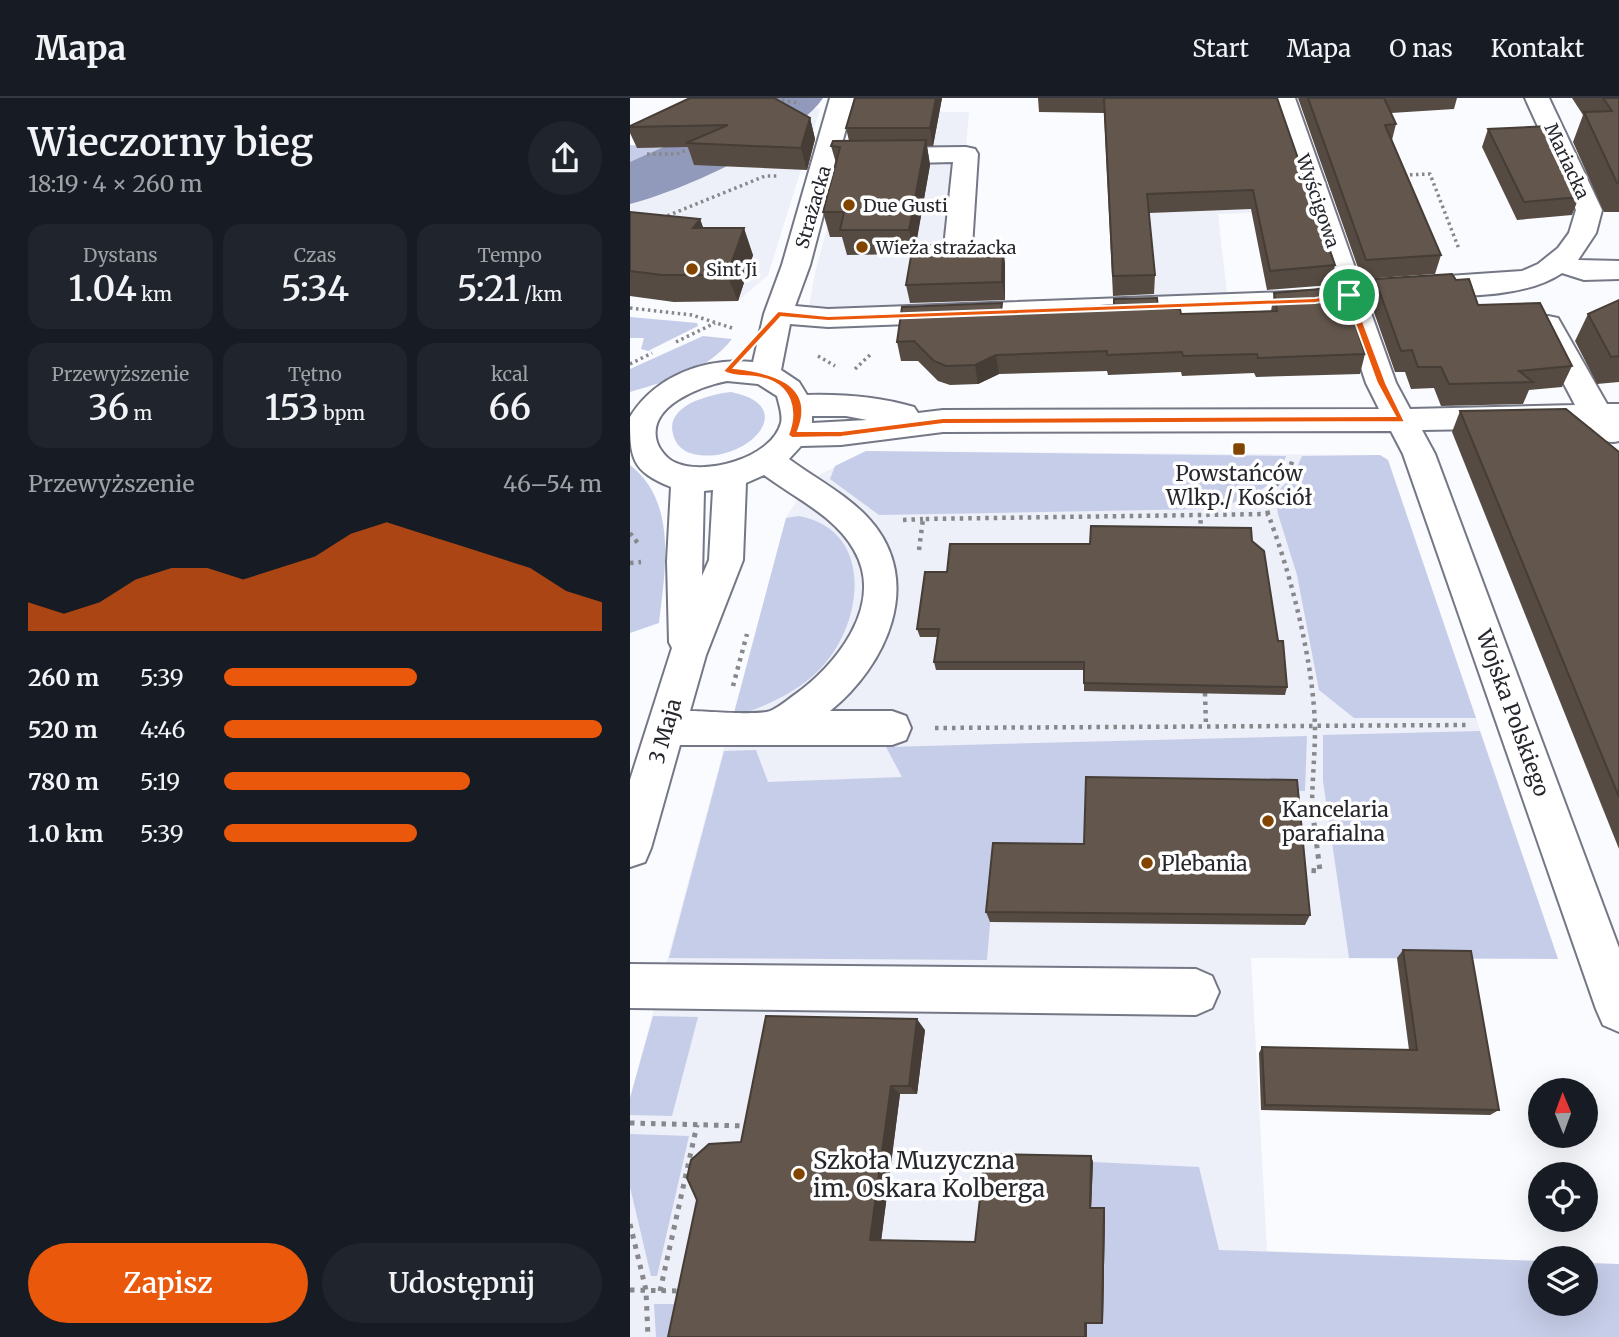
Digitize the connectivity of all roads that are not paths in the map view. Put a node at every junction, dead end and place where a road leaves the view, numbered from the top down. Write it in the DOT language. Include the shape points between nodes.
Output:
graph roads {
  1 [pos="841,98"];
  2 [pos="1283,98"];
  3 [pos="1538,98"];
  4 [pos="827,156"];
  5 [pos="958,247"];
  6 [pos="1558,262"];
  7 [pos="1619,270"];
  8 [pos="1526,279"];
  9 [pos="1349,295"];
  10 [pos="778,314"];
  11 [pos="727,371"];
  12 [pos="765,375"];
  13 [pos="640,410"];
  14 [pos="795,420"];
  15 [pos="1402,420"];
  16 [pos="1612,423"];
  17 [pos="635,441"];
  18 [pos="767,460"];
  19 [pos="730,476"];
  20 [pos="688,479"];
  21 [pos="687,655"];
  22 [pos="776,728"];
  23 [pos="892,728"];
  24 [pos="666,729"];
  25 [pos="630,848"];
  26 [pos="630,986"];
  27 [pos="1196,992"];
  28 [pos="1619,1009"];
  1 -- 4 [label="street, Strażacka"];
  2 -- 9 [label="street, Wyścigowa"];
  3 -- 6 [label="street, Mariacka" via="1590,210 1580,243"];
  4 -- 5 [label="street" via="966,154"];
  4 -- 10 [label="street, Strażacka"];
  6 -- 7 [label="street" via="1584,271"];
  6 -- 8 [label="street, Mariacka"];
  8 -- 9 [label="street, Mariacka" via="1374,289"];
  8 -- 16 [label="street" via="1574,380"];
  9 -- 10 [label="street, Mariacka" via="828,318"];
  9 -- 15 [label="street, Wyścigowa" via="1381,383"];
  10 -- 11 [label="street, Strażacka"];
  10 -- 12 [label="street, Strażacka"];
  11 -- 12 [label="street"];
  11 -- 13 [label="street" via="683,382"];
  12 -- 14 [label="street" via="792,392"];
  13 -- 17 [label="street"];
  14 -- 15 [label="street" via="841,434 943,421"];
  14 -- 18 [label="street"];
  15 -- 16 [label="street"];
  15 -- 28 [label="street, Wojska Polskiego" via="1419,454"];
  17 -- 20 [label="street" via="647,459"];
  18 -- 19 [label="street"];
  18 -- 22 [label="street" via="861,533 876,557 881,584 874,626 852,666 826,693"];
  19 -- 20 [label="street"];
  19 -- 21 [label="street, 3 Maja" via="726,560"];
  20 -- 21 [label="street, 3 Maja" via="684,561"];
  21 -- 24 [label="street, 3 Maja"];
  22 -- 23 [label="street"];
  22 -- 24 [label="street"];
  24 -- 25 [label="street, 3 Maja"];
  26 -- 27 [label="street"];
}
